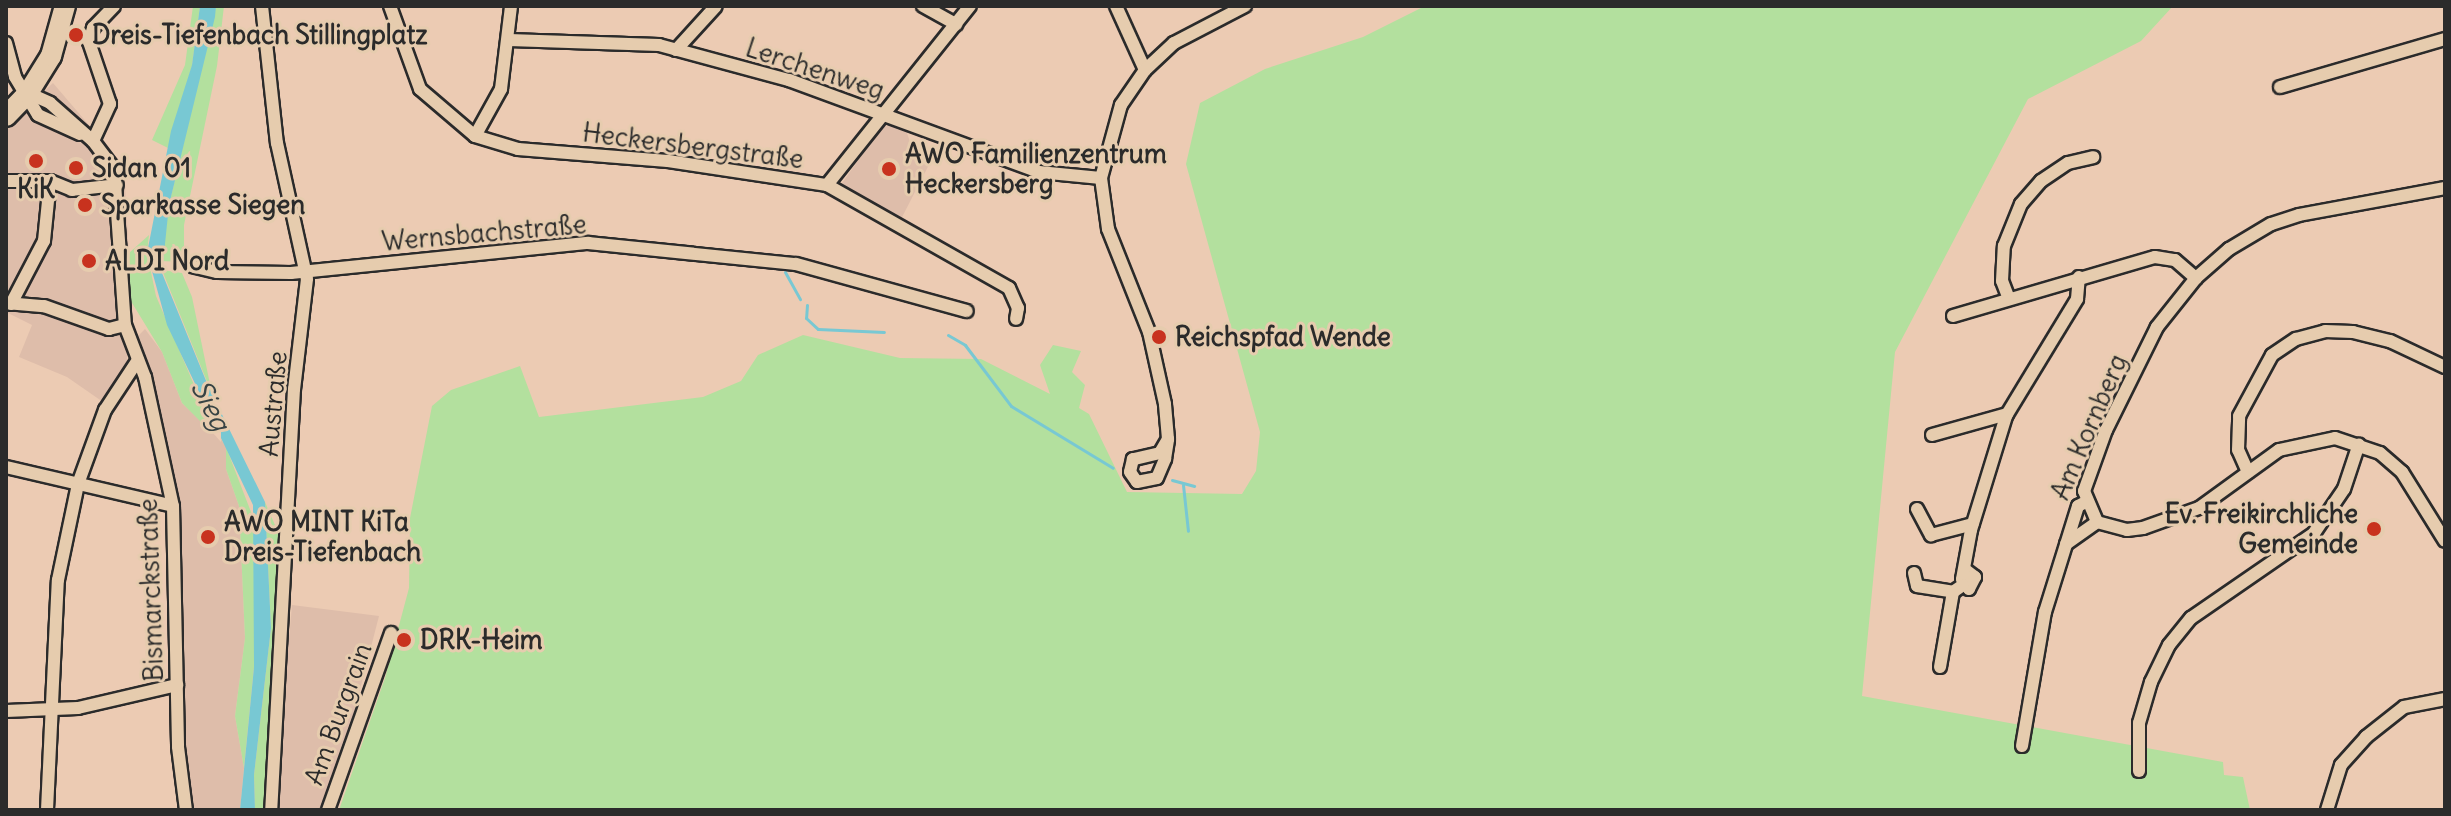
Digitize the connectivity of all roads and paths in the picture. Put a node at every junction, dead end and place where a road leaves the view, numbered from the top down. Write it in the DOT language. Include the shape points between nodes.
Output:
graph roads {
  1 [pos="65,6"];
  2 [pos="114,6"];
  3 [pos="262,6"];
  4 [pos="390,6"];
  5 [pos="511,6"];
  6 [pos="716,6"];
  7 [pos="923,6"];
  8 [pos="970,6"];
  9 [pos="1116,6"];
  10 [pos="1245,6"];
  11 [pos="956,24"];
  12 [pos="2445,39"];
  13 [pos="509,40"];
  14 [pos="6,43"];
  15 [pos="676,50"];
  16 [pos="1145,70"];
  17 [pos="2280,87"];
  18 [pos="28,93"];
  19 [pos="886,114"];
  20 [pos="6,116"];
  21 [pos="475,136"];
  22 [pos="93,141"];
  23 [pos="2093,157"];
  24 [pos="1101,178"];
  25 [pos="6,181"];
  26 [pos="50,181"];
  27 [pos="117,185"];
  28 [pos="827,185"];
  29 [pos="2445,188"];
  30 [pos="191,266"];
  31 [pos="305,270"];
  32 [pos="2079,277"];
  33 [pos="2196,278"];
  34 [pos="2009,299"];
  35 [pos="9,304"];
  36 [pos="967,311"];
  37 [pos="1953,316"];
  38 [pos="1016,319"];
  39 [pos="125,325"];
  40 [pos="138,360"];
  41 [pos="2445,367"];
  42 [pos="2007,414"];
  43 [pos="1932,435"];
  44 [pos="1168,439"];
  45 [pos="2359,444"];
  46 [pos="6,467"];
  47 [pos="2248,472"];
  48 [pos="78,484"];
  49 [pos="2086,502"];
  50 [pos="173,506"];
  51 [pos="1917,509"];
  52 [pos="2097,522"];
  53 [pos="1973,524"];
  54 [pos="2445,541"];
  55 [pos="2066,544"];
  56 [pos="1914,573"];
  57 [pos="1958,588"];
  58 [pos="391,633"];
  59 [pos="1940,667"];
  60 [pos="177,685"];
  61 [pos="2445,699"];
  62 [pos="50,707"];
  63 [pos="6,711"];
  64 [pos="2022,746"];
  65 [pos="2139,771"];
  66 [pos="47,810"];
  67 [pos="186,810"];
  68 [pos="271,810"];
  69 [pos="328,810"];
  70 [pos="2327,810"];
  1 -- 18 [label="main road" via="51,56"];
  2 -- 22 [label="street" via="93,28 89,42 110,104"];
  3 -- 31 [label="street, Austraße" via="277,143"];
  4 -- 21 [label="street, Heckersbergstraße" via="420,89"];
  5 -- 13 [label="street"];
  6 -- 15 [label="street"];
  7 -- 11 [label="street"];
  8 -- 11 [label="street"];
  9 -- 16 [label="street"];
  10 -- 16 [label="street" via="1174,43"];
  11 -- 19 [label="street"];
  12 -- 17 [label="street"];
  13 -- 15 [label="street, Lerchenweg" via="568,39"];
  13 -- 21 [label="street" via="501,89"];
  14 -- 18 [label="street" via="15,77"];
  15 -- 19 [label="street, Lerchenweg"];
  16 -- 24 [label="street" via="1121,105"];
  18 -- 20 [label="main road"];
  18 -- 22 [label="street" via="38,115"];
  19 -- 24 [label="street, Lerchenweg" via="1039,172"];
  19 -- 28 [label="street"];
  21 -- 28 [label="street, Heckersbergstraße" via="518,149 668,161"];
  22 -- 27 [label="street, Bismarckstraße" via="114,169"];
  23 -- 34 [label="street" via="2068,163 2041,181 2021,204 2004,246 2002,281"];
  24 -- 44 [label="street" via="1108,229 1158,363"];
  25 -- 26 [label="street"];
  26 -- 27 [label="street" via="72,190"];
  26 -- 35 [label="street" via="44,241"];
  27 -- 39 [label="street, Bismarckstraße"];
  28 -- 38 [label="street, Heckersbergstraße" via="1009,288 1018,308"];
  29 -- 33 [label="street, Am Kornberg" via="2271,224"];
  30 -- 31 [label="street, Wernsbachstraße" via="217,272"];
  31 -- 36 [label="street, Wernsbachstraße" via="588,243 796,264"];
  31 -- 68 [label="street, Austraße"];
  32 -- 33 [label="street" via="2155,257 2175,260"];
  32 -- 34 [label="street"];
  32 -- 42 [label="street" via="2077,299"];
  33 -- 49 [label="street, Am Kornberg" via="2157,327 2124,389 2089,476"];
  34 -- 37 [label="street"];
  35 -- 39 [label="street" via="44,306 109,329"];
  39 -- 40 [label="street, Bismarckstraße"];
  40 -- 48 [label="street" via="105,410"];
  40 -- 50 [label="street, Bismarckstraße"];
  41 -- 47 [label="street" via="2390,341 2353,332 2325,331 2296,339 2272,355 2239,416 2238,450"];
  42 -- 43 [label="street"];
  42 -- 53 [label="street"];
  45 -- 47 [label="street" via="2335,438 2308,440 2279,450"];
  45 -- 54 [label="street" via="2402,472"];
  45 -- 65 [label="street" via="2344,489 2314,533 2191,618 2169,645 2139,723"];
  46 -- 48 [label="street"];
  47 -- 52 [label="street" via="2199,508 2166,522 2127,530"];
  48 -- 50 [label="street"];
  48 -- 62 [label="street" via="58,580"];
  49 -- 52 [label="street"];
  49 -- 55 [label="street, Am Kornberg" via="2078,506"];
  50 -- 60 [label="street, Bismarckstraße"];
  51 -- 53 [label="street" via="1931,535"];
  52 -- 55 [label="street, Am Kornberg"];
  53 -- 57 [label="street" via="1967,571"];
  55 -- 64 [label="street, Am Kornberg" via="2045,612"];
  56 -- 57 [label="street" via="1917,586"];
  57 -- 59 [label="street"];
  58 -- 69 [label="street, Am Burgrain"];
  60 -- 62 [label="street" via="78,708"];
  60 -- 67 [label="street, Bismarckstraße"];
  61 -- 70 [label="street" via="2404,707 2366,737 2341,765"];
  62 -- 63 [label="street"];
  62 -- 66 [label="street"];
}
